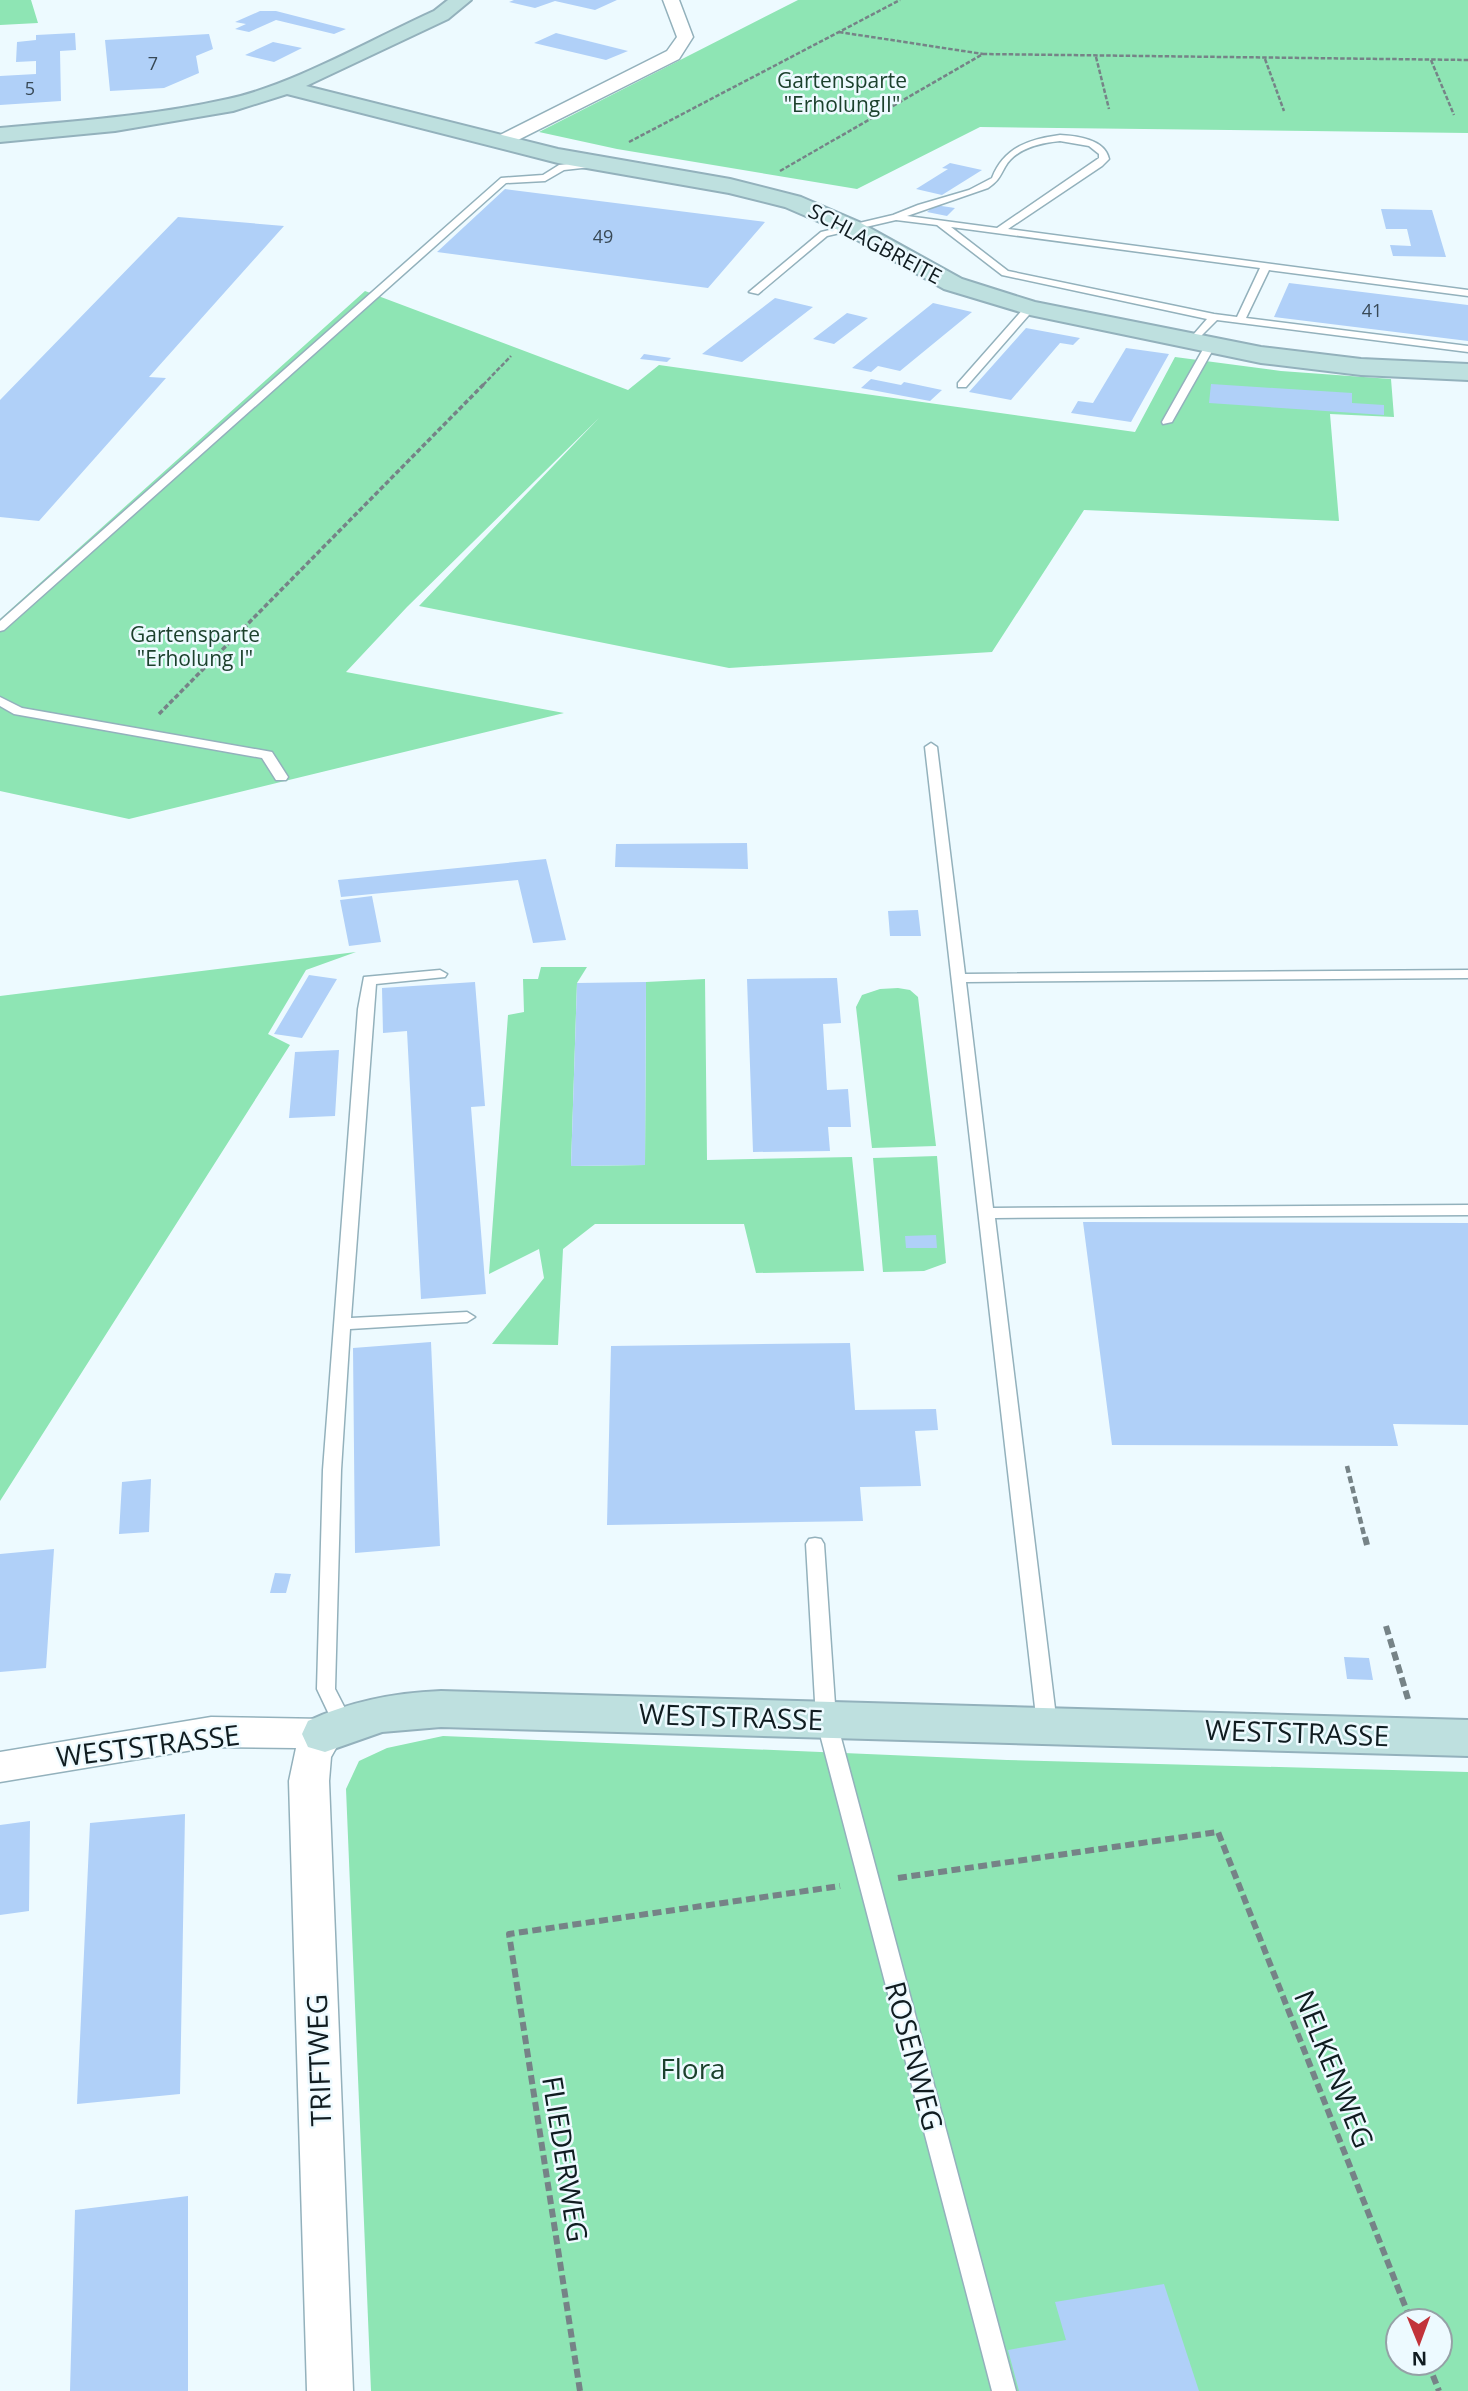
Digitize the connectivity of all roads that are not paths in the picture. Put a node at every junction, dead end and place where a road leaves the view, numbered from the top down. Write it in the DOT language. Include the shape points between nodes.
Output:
graph roads {
  1 [pos="461,0"];
  2 [pos="671,0"];
  3 [pos="286,87"];
  4 [pos="0,135"];
  5 [pos="500,142"];
  6 [pos="597,164"];
  7 [pos="896,217"];
  8 [pos="941,224"];
  9 [pos="850,227"];
  10 [pos="998,231"];
  11 [pos="1266,265"];
  12 [pos="754,292"];
  13 [pos="1468,293"];
  14 [pos="1030,308"];
  15 [pos="1214,317"];
  16 [pos="1240,321"];
  17 [pos="1201,344"];
  18 [pos="1468,349"];
  19 [pos="1468,372"];
  20 [pos="962,385"];
  21 [pos="1167,422"];
  22 [pos="0,627"];
  23 [pos="0,701"];
  24 [pos="931,747"];
  25 [pos="281,777"];
  26 [pos="440,974"];
  27 [pos="1468,974"];
  28 [pos="958,978"];
  29 [pos="1468,1210"];
  30 [pos="987,1213"];
  31 [pos="467,1317"];
  32 [pos="343,1324"];
  33 [pos="815,1544"];
  34 [pos="826,1720"];
  35 [pos="1046,1725"];
  36 [pos="334,1729"];
  37 [pos="1468,1738"];
  38 [pos="0,1767"];
  39 [pos="330,2391"];
  40 [pos="1004,2391"];
  1 -- 3 [label="street" via="441,15"];
  2 -- 5 [label="street" via="685,37 673,55"];
  3 -- 4 [label="street" via="182,115"];
  3 -- 5 [label="street, SCHLAGBREITE"];
  5 -- 6 [label="street, SCHLAGBREITE"];
  6 -- 9 [label="street, SCHLAGBREITE" via="770,195"];
  6 -- 22 [label="lane" via="562,167 545,178 505,180"];
  7 -- 8 [label="lane"];
  7 -- 9 [label="lane"];
  7 -- 10 [label="lane" via="915,206 979,192 996,179 997,168 1005,159 1031,142 1083,142 1103,153 1098,164"];
  8 -- 10 [label="lane"];
  8 -- 15 [label="lane" via="1005,273"];
  9 -- 12 [label="lane" via="824,234"];
  9 -- 14 [label="street, SCHLAGBREITE" via="953,284"];
  10 -- 11 [label="lane"];
  11 -- 13 [label="lane"];
  11 -- 16 [label="lane"];
  14 -- 17 [label="street, SCHLAGBREITE"];
  14 -- 20 [label="lane"];
  15 -- 16 [label="lane"];
  15 -- 17 [label="lane"];
  16 -- 18 [label="lane"];
  17 -- 19 [label="street, SCHLAGBREITE" via="1327,364"];
  17 -- 21 [label="lane"];
  23 -- 25 [label="lane" via="18,712 267,755"];
  24 -- 28 [label="lane"];
  26 -- 32 [label="lane" via="369,979"];
  27 -- 28 [label="lane"];
  28 -- 30 [label="lane"];
  29 -- 30 [label="lane"];
  30 -- 35 [label="lane"];
  31 -- 32 [label="lane"];
  32 -- 36 [label="lane" via="332,1471 326,1689"];
  33 -- 34 [label="lane, ROSENWEG"];
  34 -- 35 [label="street, WESTSTRASSE"];
  34 -- 36 [label="street, WESTSTRASSE" via="429,1709 376,1714"];
  34 -- 40 [label="lane, ROSENWEG"];
  35 -- 37 [label="street, WESTSTRASSE"];
  36 -- 38 [label="street, WESTSTRASSE" via="211,1732"];
  36 -- 39 [label="street, TRIFTWEG" via="312,1755 309,1781"];
}
